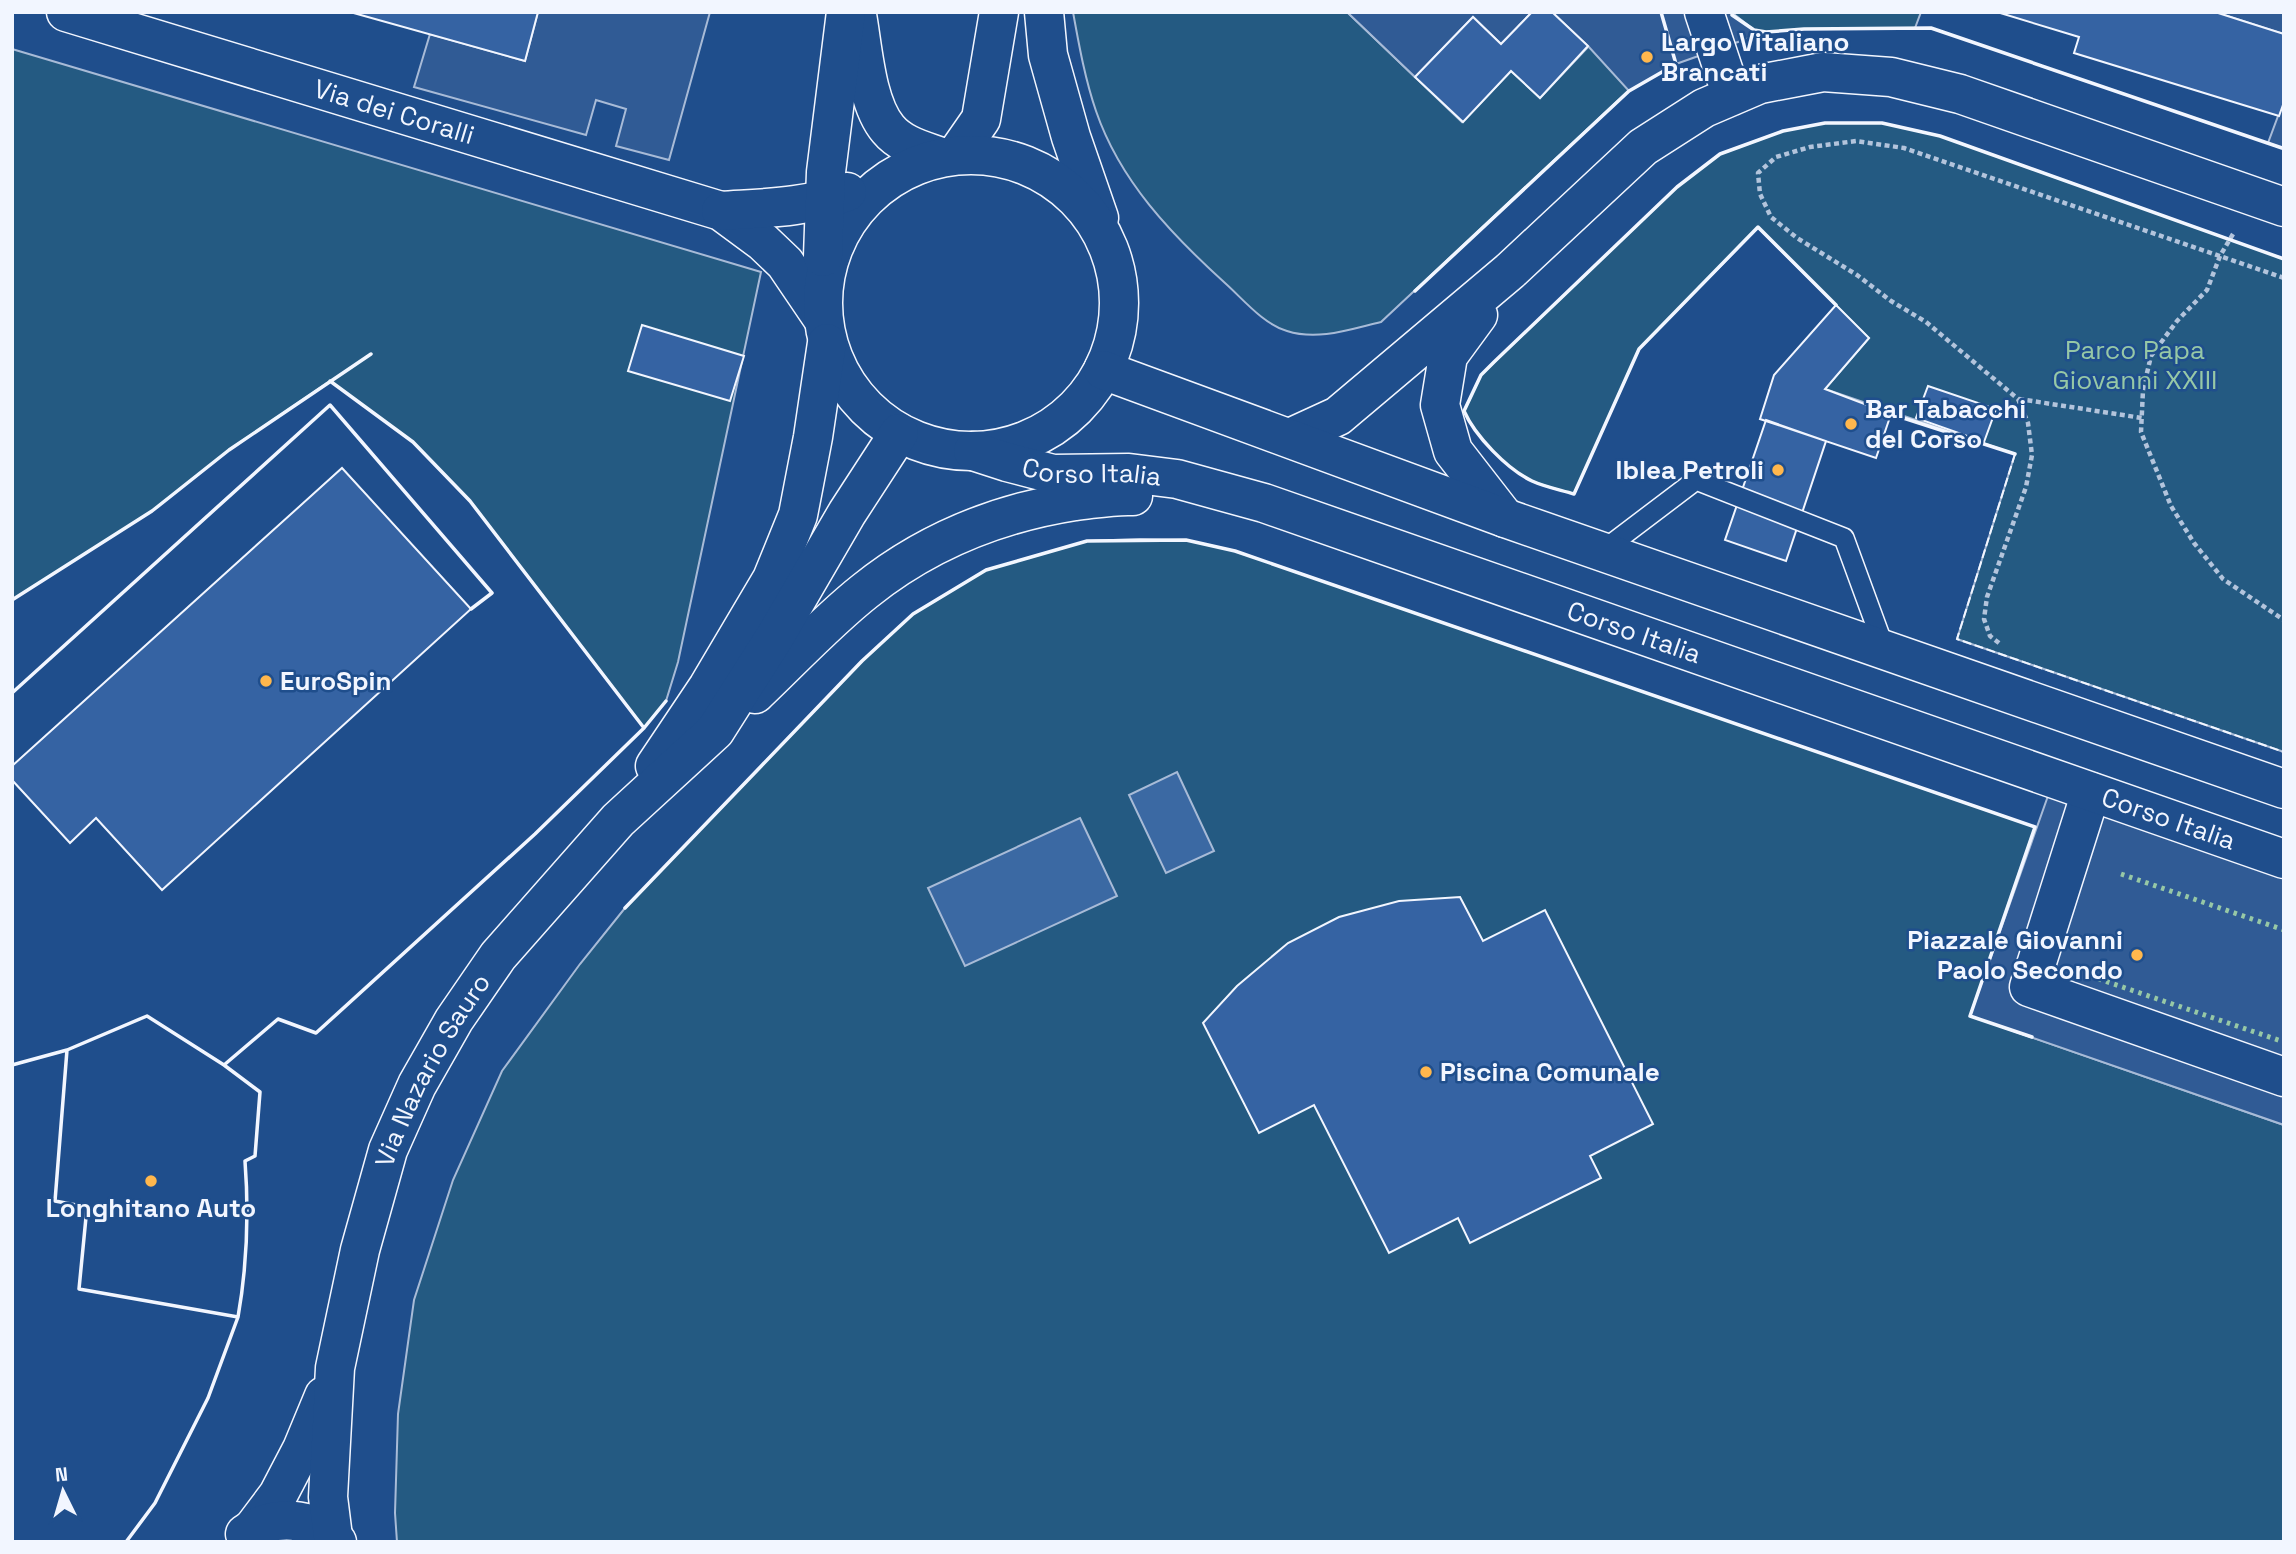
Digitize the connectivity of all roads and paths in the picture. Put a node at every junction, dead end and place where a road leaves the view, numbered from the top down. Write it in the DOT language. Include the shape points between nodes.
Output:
graph roads {
  1 [pos="66,12"];
  2 [pos="846,12"];
  3 [pos="856,12"];
  4 [pos="999,12"];
  5 [pos="1044,12"];
  6 [pos="1704,12"];
  7 [pos="1732,96"];
  8 [pos="948,156"];
  9 [pos="904,170"];
  10 [pos="2246,194"];
  11 [pos="824,201"];
  12 [pos="2284,206"];
  13 [pos="722,211"];
  14 [pos="1109,247"];
  15 [pos="2220,256"];
  16 [pos="1510,271"];
  17 [pos="2284,278"];
  18 [pos="824,316"];
  19 [pos="1103,370"];
  20 [pos="2018,399"];
  21 [pos="2142,418"];
  22 [pos="899,433"];
  23 [pos="1290,438"];
  24 [pos="973,451"];
  25 [pos="1264,503"];
  26 [pos="1505,518"];
  27 [pos="1601,552"];
  28 [pos="2284,620"];
  29 [pos="2007,650"];
  30 [pos="1885,651"];
  31 [pos="715,731"];
  32 [pos="2284,789"];
  33 [pos="2091,792"];
  34 [pos="618,820"];
  35 [pos="2284,859"];
  36 [pos="2284,1077"];
  37 [pos="335,1368"];
  38 [pos="245,1534"];
  39 [pos="335,1540"];
  1 -- 13 [label="street, Via dei Coralli"];
  2 -- 11 [label="street"];
  3 -- 8 [label="street" via="872,98 888,129 907,144"];
  4 -- 8 [label="street" via="981,120"];
  5 -- 14 [label="street" via="1048,55"];
  6 -- 7 [label="street"];
  7 -- 10 [label="street" via="1760,84 1823,72 1891,77 1961,94"];
  7 -- 16 [label="street" via="1704,108 1643,147"];
  8 -- 9 [label="street"];
  8 -- 14 [label="street" via="1004,158 1048,176 1084,206"];
  9 -- 11 [label="street"];
  9 -- 18 [label="street" via="873,191 848,218 831,251"];
  10 -- 12 [label="street"];
  10 -- 15 [label="path" via="2231,241"];
  11 -- 13 [label="street"];
  11 -- 18 [label="street"];
  13 -- 18 [label="street" via="785,263"];
  14 -- 19 [label="street" via="1119,288 1118,319"];
  15 -- 17 [label="path"];
  15 -- 20 [label="path" via="1904,148 1856,141 1810,147 1776,157 1758,173 1760,194 1771,217 1926,322"];
  15 -- 21 [label="path" via="2207,290 2151,356"];
  16 -- 23 [label="street" via="1338,416"];
  16 -- 26 [label="street" via="1448,356 1440,405 1453,452"];
  18 -- 22 [label="street" via="843,379 868,410"];
  18 -- 34 [label="street" via="813,438 799,514 772,579 708,687"];
  19 -- 23 [label="street"];
  19 -- 24 [label="street" via="1080,403 1050,429 1013,445"];
  20 -- 21 [label="path"];
  20 -- 29 [label="path" via="2028,423 2032,455 1984,619 1990,636"];
  21 -- 28 [label="path" via="2141,432 2153,465 2194,543 2223,579"];
  22 -- 24 [label="street" via="935,447"];
  22 -- 31 [label="street"];
  23 -- 26 [label="street"];
  24 -- 25 [label="street, Corso Italia" via="1053,474 1177,478"];
  25 -- 31 [label="street" via="1126,495 1038,507 995,519 947,539 864,591"];
  25 -- 33 [label="street, Corso Italia"];
  26 -- 27 [label="street"];
  27 -- 30 [label="street"];
  27 -- 30 [label="lane" via="1696,480 1844,538"];
  30 -- 32 [label="street"];
  31 -- 34 [label="street"];
  33 -- 35 [label="street, Corso Italia"];
  33 -- 36 [label="street" via="2029,987"];
  34 -- 37 [label="street, Via Nazario Sauro" via="498,956 416,1085 388,1150 359,1250"];
  37 -- 38 [label="street" via="278,1495"];
  37 -- 39 [label="street" via="328,1497"];
  38 -- 39 [label="street" via="267,1522 295,1521"];
}
